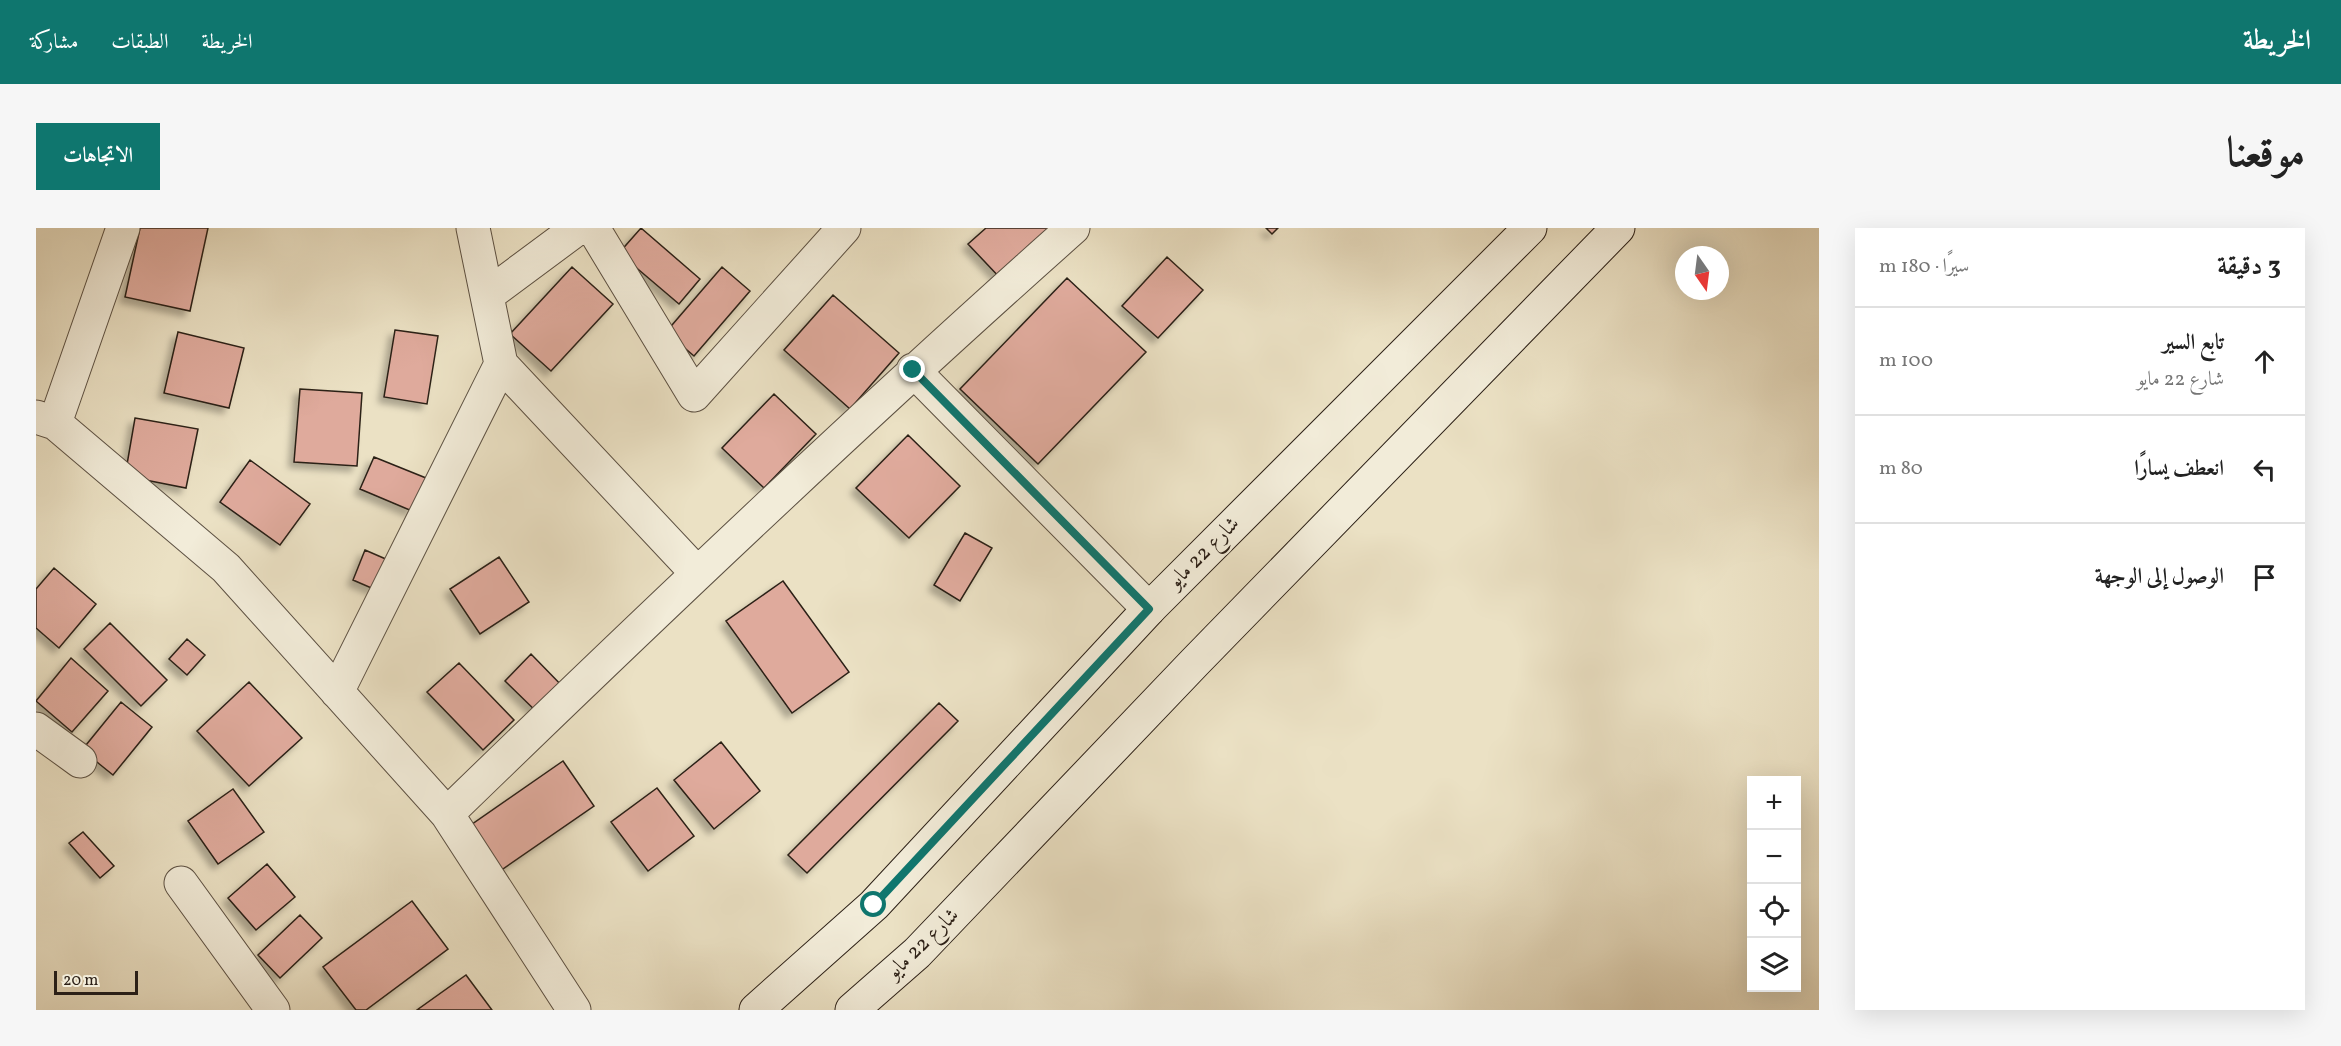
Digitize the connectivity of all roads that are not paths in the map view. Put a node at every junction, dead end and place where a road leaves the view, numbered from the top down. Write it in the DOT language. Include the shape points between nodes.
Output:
graph roads {
  1 [pos="123,228"];
  2 [pos="473,228"];
  3 [pos="578,228"];
  4 [pos="593,228"];
  5 [pos="844,228"];
  6 [pos="1073,228"];
  7 [pos="1530,228"];
  8 [pos="1618,228"];
  9 [pos="489,294"];
  10 [pos="501,364"];
  11 [pos="913,370"];
  12 [pos="45,420"];
  13 [pos="696,572"];
  14 [pos="1149,609"];
  15 [pos="337,692"];
  16 [pos="36,729"];
  17 [pos="80,761"];
  18 [pos="447,814"];
  19 [pos="181,883"];
  20 [pos="260,1005"];
  21 [pos="574,1010"];
  22 [pos="756,1010"];
  23 [pos="852,1010"];
  1 -- 12 [label="street"];
  2 -- 9 [label="street"];
  3 -- 9 [label="street"];
  4 -- 5 [label="street" via="694,395"];
  6 -- 11 [label="street"];
  7 -- 14 [label="street, شارع 22 مايو"];
  8 -- 23 [label="street, شارع 22 مايو" via="917,953"];
  9 -- 10 [label="street"];
  10 -- 13 [label="street"];
  10 -- 15 [label="street"];
  11 -- 13 [label="street"];
  11 -- 14 [label="street"];
  12 -- 15 [label="street" via="226,568"];
  13 -- 18 [label="street"];
  14 -- 22 [label="street, شارع 22 مايو" via="874,905"];
  15 -- 18 [label="street"];
  16 -- 17 [label="street"];
  18 -- 21 [label="street"];
  19 -- 20 [label="street"];
}
